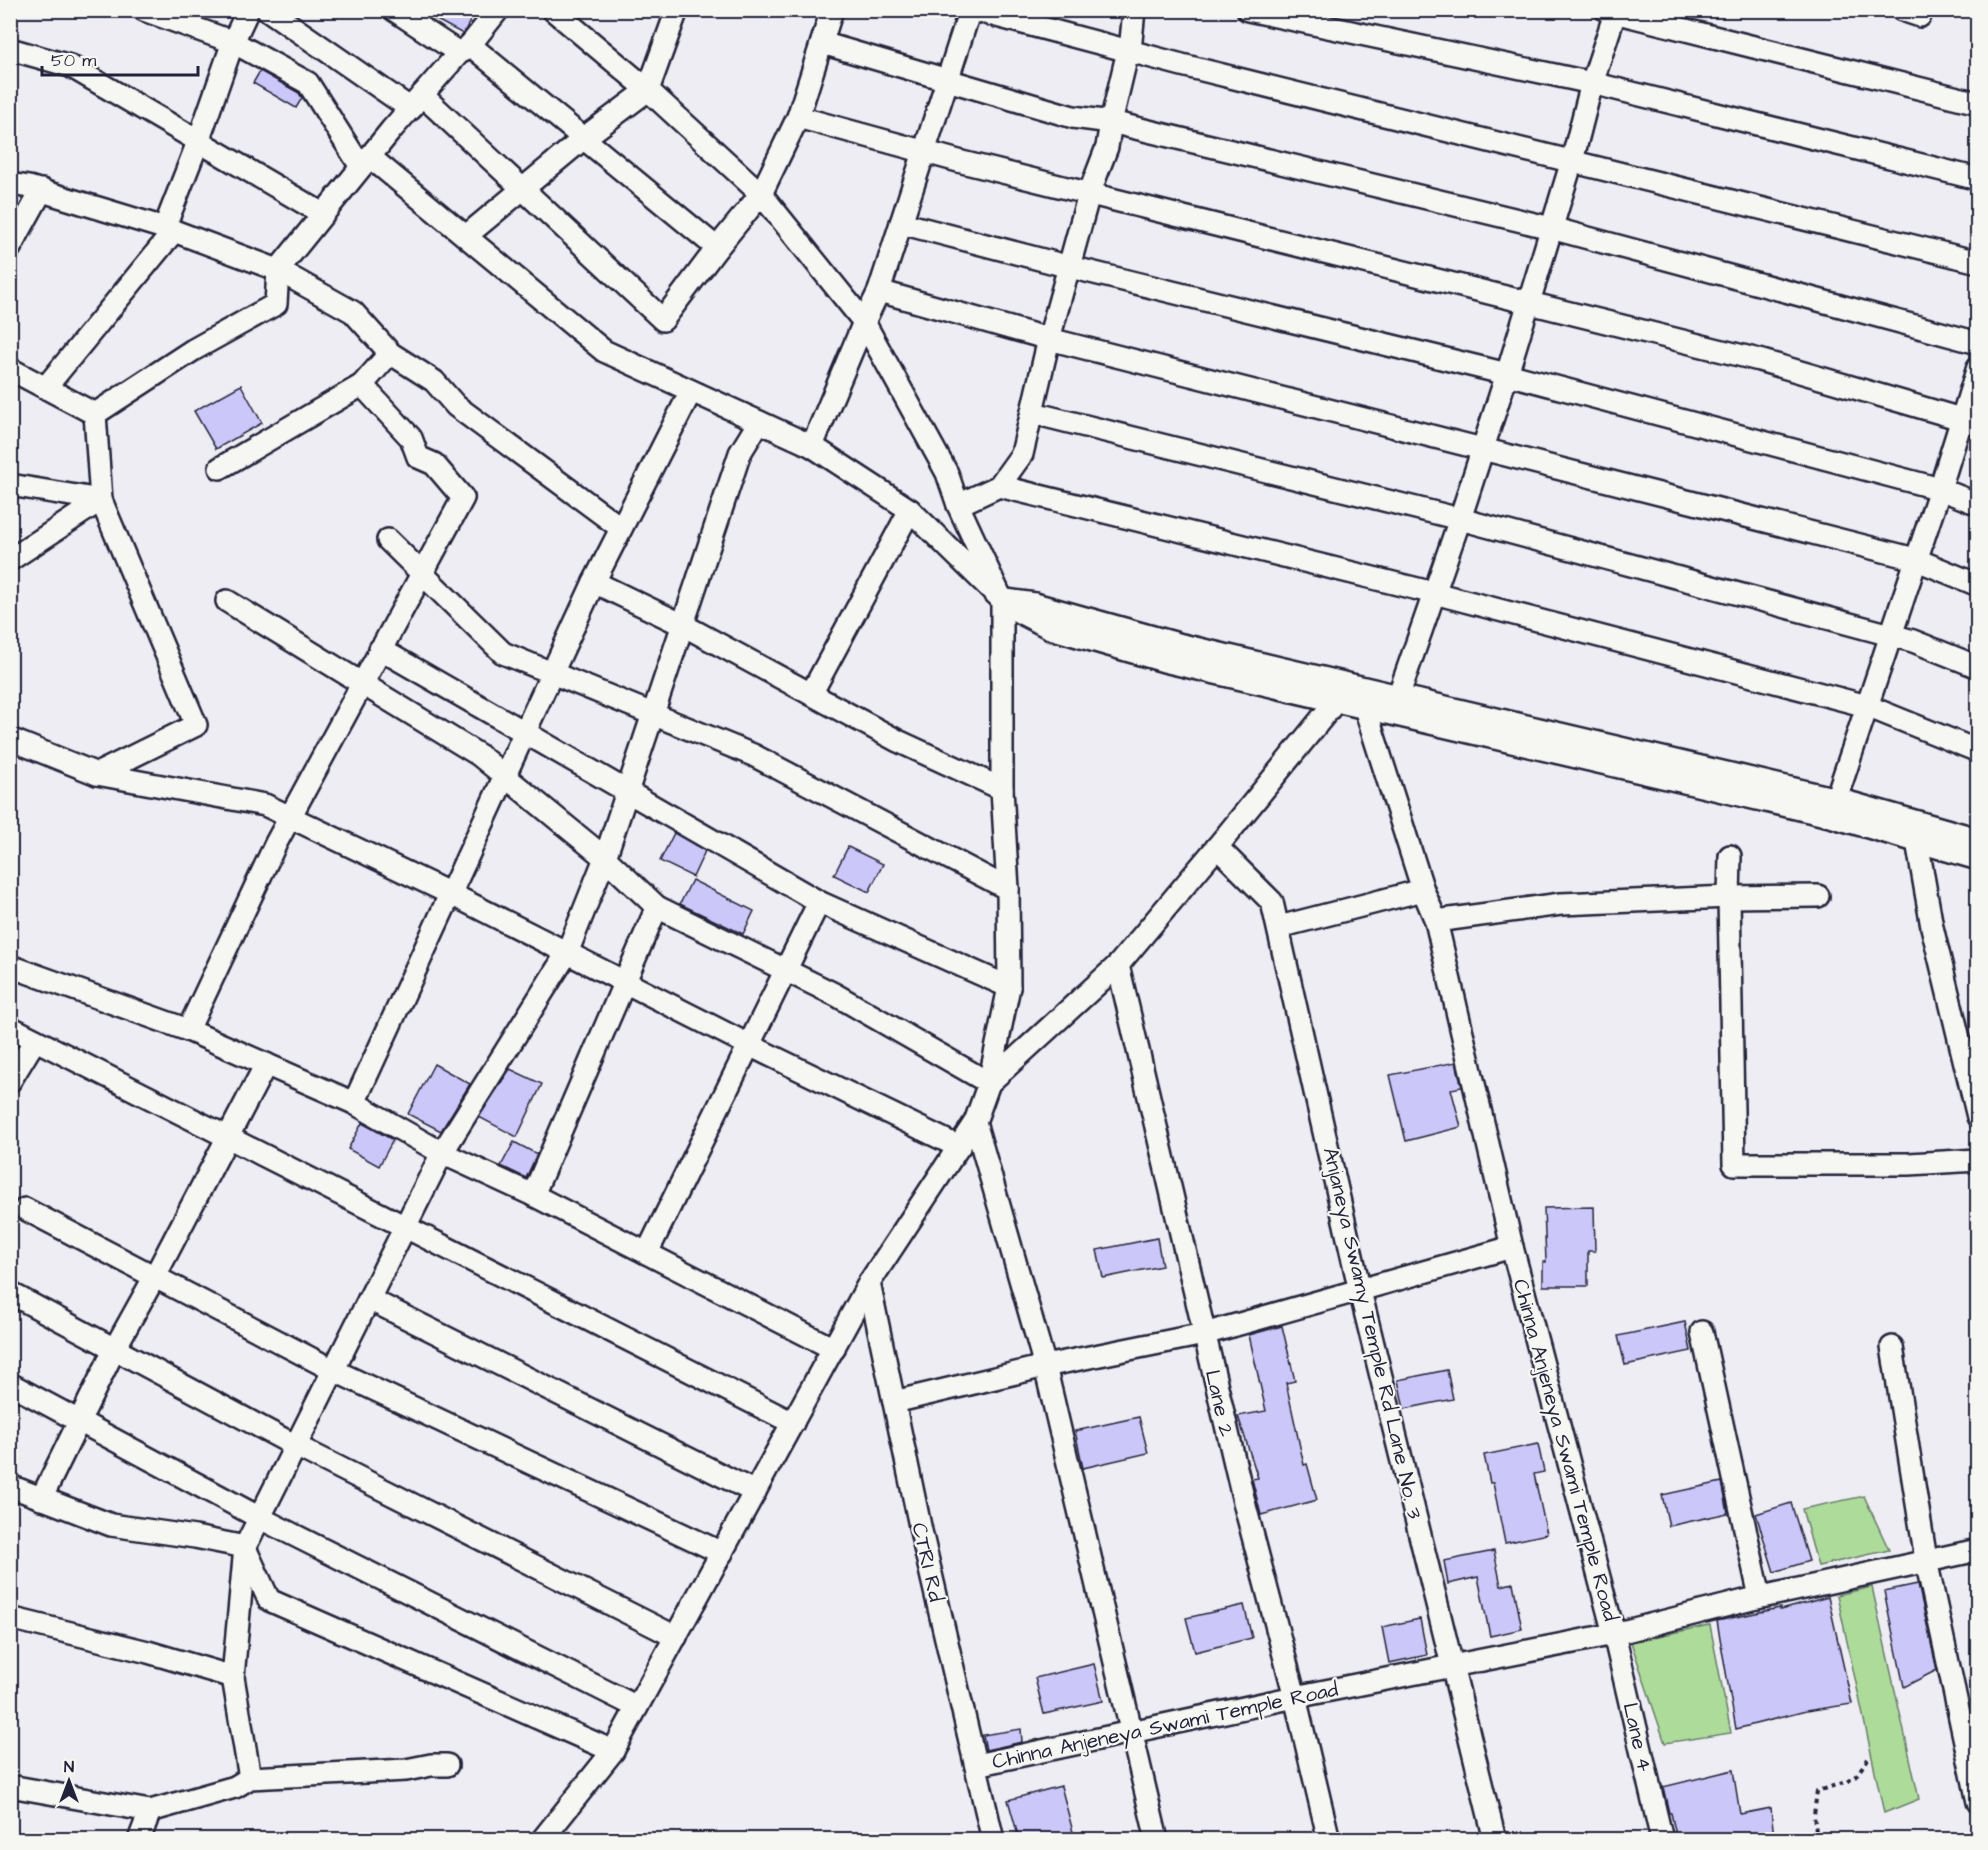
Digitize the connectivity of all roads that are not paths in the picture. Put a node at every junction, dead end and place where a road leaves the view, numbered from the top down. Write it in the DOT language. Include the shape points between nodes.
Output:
graph roads {
  1 [pos="144,10"];
  2 [pos="248,10"];
  3 [pos="268,10"];
  4 [pos="394,10"];
  5 [pos="498,10"];
  6 [pos="553,10"];
  7 [pos="677,10"];
  8 [pos="832,10"];
  9 [pos="972,10"];
  10 [pos="1134,10"];
  11 [pos="1248,10"];
  12 [pos="1612,11"];
  13 [pos="234,42"];
  14 [pos="822,43"];
  15 [pos="10,49"];
  16 [pos="464,49"];
  17 [pos="1128,51"];
  18 [pos="947,80"];
  19 [pos="1592,83"];
  20 [pos="648,90"];
  21 [pos="416,102"];
  22 [pos="1977,103"];
  23 [pos="798,117"];
  24 [pos="1111,122"];
  25 [pos="584,138"];
  26 [pos="198,142"];
  27 [pos="924,152"];
  28 [pos="1572,161"];
  29 [pos="366,162"];
  30 [pos="1977,179"];
  31 [pos="10,184"];
  32 [pos="523,189"];
  33 [pos="42,190"];
  34 [pos="761,194"];
  35 [pos="1089,194"];
  36 [pos="323,214"];
  37 [pos="901,223"];
  38 [pos="1551,228"];
  39 [pos="169,230"];
  40 [pos="466,236"];
  41 [pos="10,248"];
  42 [pos="717,248"];
  43 [pos="1977,262"];
  44 [pos="1070,267"];
  45 [pos="278,270"];
  46 [pos="879,291"];
  47 [pos="1528,304"];
  48 [pos="864,322"];
  49 [pos="1049,339"];
  50 [pos="1977,343"];
  51 [pos="390,353"];
  52 [pos="1977,367"];
  53 [pos="10,369"];
  54 [pos="1507,374"];
  55 [pos="362,385"];
  56 [pos="46,387"];
  57 [pos="691,391"];
  58 [pos="1033,413"];
  59 [pos="95,414"];
  60 [pos="759,422"];
  61 [pos="1969,422"];
  62 [pos="812,446"];
  63 [pos="1482,448"];
  64 [pos="220,468"];
  65 [pos="10,485"];
  66 [pos="999,486"];
  67 [pos="1940,489"];
  68 [pos="101,500"];
  69 [pos="1977,504"];
  70 [pos="958,505"];
  71 [pos="910,510"];
  72 [pos="1460,519"];
  73 [pos="621,528"];
  74 [pos="388,540"];
  75 [pos="10,560"];
  76 [pos="1915,560"];
  77 [pos="422,573"];
  78 [pos="594,582"];
  79 [pos="1977,585"];
  80 [pos="1434,593"];
  81 [pos="1002,600"];
  82 [pos="227,601"];
  83 [pos="683,625"];
  84 [pos="1890,636"];
  85 [pos="380,649"];
  86 [pos="1977,668"];
  87 [pos="552,673"];
  88 [pos="362,683"];
  89 [pos="811,694"];
  90 [pos="1398,697"];
  91 [pos="1335,702"];
  92 [pos="1867,706"];
  93 [pos="1365,708"];
  94 [pos="653,714"];
  95 [pos="525,732"];
  96 [pos="10,739"];
  97 [pos="1977,751"];
  98 [pos="98,774"];
  99 [pos="505,776"];
  100 [pos="1002,789"];
  101 [pos="627,792"];
  102 [pos="1834,808"];
  103 [pos="290,817"];
  104 [pos="1977,839"];
  105 [pos="1917,841"];
  106 [pos="1217,847"];
  107 [pos="1730,856"];
  108 [pos="604,858"];
  109 [pos="1977,859"];
  110 [pos="1008,889"];
  111 [pos="1423,890"];
  112 [pos="451,894"];
  113 [pos="1818,896"];
  114 [pos="1729,897"];
  115 [pos="819,902"];
  116 [pos="657,907"];
  117 [pos="1436,921"];
  118 [pos="1279,927"];
  119 [pos="567,953"];
  120 [pos="1118,965"];
  121 [pos="10,966"];
  122 [pos="786,970"];
  123 [pos="625,982"];
  124 [pos="1009,987"];
  125 [pos="10,1028"];
  126 [pos="188,1030"];
  127 [pos="35,1040"];
  128 [pos="749,1045"];
  129 [pos="266,1065"];
  130 [pos="10,1082"];
  131 [pos="989,1083"];
  132 [pos="354,1103"];
  133 [pos="1977,1118"];
  134 [pos="975,1122"];
  135 [pos="226,1137"];
  136 [pos="959,1147"];
  137 [pos="442,1153"];
  138 [pos="1977,1160"];
  139 [pos="533,1195"];
  140 [pos="25,1209"];
  141 [pos="405,1227"];
  142 [pos="1512,1247"];
  143 [pos="647,1253"];
  144 [pos="154,1276"];
  145 [pos="869,1283"];
  146 [pos="1360,1291"];
  147 [pos="10,1293"];
  148 [pos="369,1299"];
  149 [pos="1702,1332"];
  150 [pos="1204,1334"];
  151 [pos="1892,1347"];
  152 [pos="115,1348"];
  153 [pos="834,1349"];
  154 [pos="1045,1366"];
  155 [pos="333,1370"];
  156 [pos="10,1384"];
  157 [pos="894,1402"];
  158 [pos="79,1421"];
  159 [pos="793,1423"];
  160 [pos="296,1446"];
  161 [pos="10,1486"];
  162 [pos="755,1492"];
  163 [pos="41,1499"];
  164 [pos="260,1518"];
  165 [pos="245,1547"];
  166 [pos="1977,1550"];
  167 [pos="722,1553"];
  168 [pos="1926,1560"];
  169 [pos="1757,1598"];
  170 [pos="10,1618"];
  171 [pos="1614,1634"];
  172 [pos="676,1637"];
  173 [pos="1454,1666"];
  174 [pos="233,1677"];
  175 [pos="1295,1697"];
  176 [pos="637,1707"];
  177 [pos="1133,1732"];
  178 [pos="614,1751"];
  179 [pos="447,1765"];
  180 [pos="975,1765"];
  181 [pos="250,1778"];
  182 [pos="10,1786"];
  183 [pos="1977,1802"];
  184 [pos="150,1811"];
  185 [pos="139,1839"];
  186 [pos="542,1839"];
  187 [pos="993,1839"];
  188 [pos="1157,1839"];
  189 [pos="1329,1839"];
  190 [pos="1495,1839"];
  191 [pos="1662,1839"];
  1 -- 13 [label="street"];
  2 -- 13 [label="street"];
  3 -- 21 [label="street"];
  4 -- 16 [label="street"];
  5 -- 16 [label="street"];
  6 -- 20 [label="street"];
  7 -- 20 [label="street"];
  8 -- 14 [label="street"];
  9 -- 17 [label="street"];
  9 -- 18 [label="street"];
  10 -- 17 [label="street"];
  11 -- 19 [label="street"];
  12 -- 19 [label="street"];
  12 -- 22 [label="street"];
  13 -- 26 [label="street"];
  13 -- 29 [label="street" via="308,83"];
  14 -- 18 [label="street"];
  14 -- 23 [label="street"];
  15 -- 26 [label="street" via="70,66"];
  16 -- 21 [label="street"];
  16 -- 25 [label="street"];
  17 -- 24 [label="street"];
  17 -- 28 [label="street"];
  18 -- 24 [label="street" via="1073,117"];
  18 -- 27 [label="street"];
  19 -- 28 [label="street"];
  19 -- 30 [label="street"];
  20 -- 25 [label="street"];
  20 -- 34 [label="street"];
  21 -- 29 [label="street"];
  21 -- 32 [label="street"];
  23 -- 27 [label="street"];
  23 -- 34 [label="street"];
  24 -- 35 [label="street" via="1107,147"];
  24 -- 38 [label="street"];
  25 -- 32 [label="street"];
  25 -- 42 [label="street"];
  26 -- 36 [label="street"];
  26 -- 39 [label="street"];
  27 -- 35 [label="street"];
  27 -- 37 [label="street"];
  28 -- 38 [label="street"];
  28 -- 43 [label="street"];
  29 -- 36 [label="street"];
  29 -- 40 [label="street"];
  31 -- 33 [label="street"];
  32 -- 40 [label="street"];
  32 -- 42 [label="street" via="663,320"];
  33 -- 39 [label="street"];
  33 -- 41 [label="street"];
  34 -- 42 [label="street"];
  34 -- 48 [label="street"];
  35 -- 44 [label="street"];
  35 -- 47 [label="street"];
  36 -- 45 [label="street"];
  37 -- 44 [label="street"];
  37 -- 46 [label="street"];
  38 -- 47 [label="street"];
  38 -- 50 [label="street"];
  39 -- 45 [label="street"];
  39 -- 56 [label="street"];
  40 -- 57 [label="street" via="603,351"];
  44 -- 49 [label="street"];
  44 -- 54 [label="street"];
  45 -- 51 [label="street" via="353,312"];
  45 -- 59 [label="street" via="276,304 193,350"];
  46 -- 48 [label="street"];
  46 -- 49 [label="street"];
  47 -- 54 [label="street"];
  47 -- 61 [label="street" via="1759,360"];
  48 -- 62 [label="street"];
  48 -- 70 [label="street" via="947,473"];
  49 -- 58 [label="street"];
  49 -- 63 [label="street"];
  51 -- 55 [label="street"];
  51 -- 73 [label="street" via="434,381 456,406"];
  52 -- 61 [label="street"];
  53 -- 56 [label="street"];
  54 -- 63 [label="street"];
  54 -- 67 [label="street"];
  55 -- 64 [label="street"];
  55 -- 77 [label="street" via="411,438 418,457 434,464 462,498"];
  56 -- 59 [label="street"];
  57 -- 60 [label="street"];
  57 -- 73 [label="street"];
  58 -- 66 [label="street" via="1022,454"];
  58 -- 72 [label="street"];
  59 -- 68 [label="street"];
  60 -- 62 [label="street"];
  60 -- 83 [label="street" via="740,453"];
  61 -- 67 [label="street"];
  62 -- 71 [label="street"];
  63 -- 72 [label="street"];
  63 -- 76 [label="street"];
  65 -- 68 [label="street"];
  66 -- 70 [label="street"];
  66 -- 80 [label="street"];
  67 -- 69 [label="street"];
  67 -- 76 [label="street"];
  68 -- 75 [label="street"];
  68 -- 98 [label="street" via="196,725"];
  70 -- 81 [label="street"];
  71 -- 81 [label="street"];
  71 -- 89 [label="street"];
  72 -- 80 [label="street"];
  72 -- 84 [label="street"];
  73 -- 78 [label="street"];
  74 -- 77 [label="street"];
  76 -- 79 [label="street"];
  76 -- 84 [label="street"];
  77 -- 85 [label="street"];
  77 -- 87 [label="street" via="503,653"];
  78 -- 83 [label="street"];
  78 -- 87 [label="street"];
  80 -- 90 [label="street"];
  80 -- 92 [label="street"];
  81 -- 90 [label="street" via="1035,603 1182,645"];
  81 -- 91 [label="street" via="1050,628 1164,661"];
  81 -- 100 [label="street"];
  82 -- 88 [label="street"];
  83 -- 89 [label="street"];
  83 -- 94 [label="street"];
  84 -- 86 [label="street" via="1913,641"];
  84 -- 92 [label="street"];
  85 -- 88 [label="street"];
  85 -- 95 [label="street"];
  87 -- 94 [label="street"];
  87 -- 95 [label="street"];
  88 -- 99 [label="street" via="479,754"];
  88 -- 103 [label="street"];
  89 -- 100 [label="street" via="898,741"];
  90 -- 102 [label="street"];
  91 -- 93 [label="street"];
  91 -- 106 [label="street"];
  92 -- 97 [label="street"];
  92 -- 102 [label="street"];
  93 -- 102 [label="street"];
  93 -- 111 [label="street, Chinna Anjeneya Swami Temple Road"];
  94 -- 101 [label="street"];
  94 -- 110 [label="street" via="753,754"];
  95 -- 99 [label="street"];
  95 -- 101 [label="street"];
  96 -- 98 [label="street"];
  98 -- 103 [label="street" via="265,806"];
  99 -- 108 [label="street"];
  99 -- 112 [label="street"];
  100 -- 110 [label="street"];
  101 -- 108 [label="street"];
  101 -- 115 [label="street"];
  102 -- 104 [label="street"];
  102 -- 105 [label="street"];
  103 -- 112 [label="street"];
  103 -- 126 [label="street"];
  105 -- 109 [label="street"];
  105 -- 133 [label="street" via="1932,927"];
  106 -- 118 [label="street, Anjaneya Swamy Temple Rd Lane No. 3" via="1272,902"];
  106 -- 120 [label="street"];
  107 -- 114 [label="street"];
  108 -- 116 [label="street"];
  108 -- 119 [label="street"];
  110 -- 124 [label="street"];
  111 -- 117 [label="street, Chinna Anjeneya Swami Temple Road"];
  111 -- 118 [label="street"];
  112 -- 119 [label="street"];
  112 -- 132 [label="street"];
  113 -- 114 [label="street"];
  114 -- 117 [label="street" via="1561,904"];
  114 -- 138 [label="street" via="1734,1164"];
  115 -- 122 [label="street"];
  115 -- 124 [label="street"];
  116 -- 122 [label="street"];
  116 -- 123 [label="street"];
  117 -- 142 [label="street, Chinna Anjeneya Swami Temple Road"];
  118 -- 146 [label="street, Anjaneya Swamy Temple Rd Lane No. 3"];
  119 -- 123 [label="street"];
  119 -- 137 [label="street"];
  120 -- 131 [label="street"];
  120 -- 150 [label="street, Lane 2"];
  121 -- 126 [label="street"];
  122 -- 128 [label="street"];
  122 -- 131 [label="street"];
  123 -- 128 [label="street"];
  123 -- 139 [label="street"];
  124 -- 131 [label="street"];
  125 -- 127 [label="street"];
  126 -- 129 [label="street"];
  127 -- 130 [label="street"];
  127 -- 135 [label="street"];
  128 -- 136 [label="street"];
  128 -- 143 [label="street"];
  129 -- 132 [label="street"];
  129 -- 135 [label="street"];
  131 -- 134 [label="street"];
  132 -- 137 [label="street"];
  134 -- 136 [label="street"];
  134 -- 154 [label="street"];
  135 -- 141 [label="street"];
  135 -- 144 [label="street"];
  136 -- 145 [label="street"];
  137 -- 139 [label="street"];
  137 -- 141 [label="street"];
  139 -- 143 [label="street"];
  140 -- 144 [label="street"];
  141 -- 148 [label="street"];
  141 -- 159 [label="street"];
  142 -- 146 [label="street"];
  142 -- 171 [label="street, Chinna Anjeneya Swami Temple Road"];
  143 -- 153 [label="street"];
  144 -- 152 [label="street"];
  144 -- 155 [label="street"];
  145 -- 153 [label="street"];
  145 -- 157 [label="street, CTRI Rd"];
  146 -- 150 [label="street"];
  146 -- 173 [label="street, Anjaneya Swamy Temple Rd Lane No. 3"];
  147 -- 152 [label="street"];
  148 -- 155 [label="street"];
  148 -- 162 [label="street"];
  149 -- 169 [label="street" via="1760,1597"];
  150 -- 154 [label="street"];
  150 -- 175 [label="street, Lane 2"];
  151 -- 168 [label="street"];
  152 -- 158 [label="street"];
  152 -- 160 [label="street"];
  153 -- 159 [label="street"];
  154 -- 157 [label="street"];
  154 -- 177 [label="street"];
  155 -- 160 [label="street"];
  155 -- 167 [label="street"];
  156 -- 158 [label="street"];
  157 -- 180 [label="street, CTRI Rd"];
  158 -- 163 [label="street"];
  158 -- 164 [label="street"];
  159 -- 162 [label="street"];
  160 -- 164 [label="street"];
  160 -- 172 [label="street"];
  161 -- 163 [label="street"];
  162 -- 167 [label="street"];
  163 -- 165 [label="street" via="111,1526"];
  164 -- 165 [label="street"];
  164 -- 176 [label="street"];
  165 -- 174 [label="street"];
  165 -- 178 [label="street" via="269,1600"];
  166 -- 168 [label="street"];
  167 -- 172 [label="street"];
  168 -- 169 [label="street"];
  168 -- 183 [label="street"];
  169 -- 171 [label="street"];
  170 -- 174 [label="street"];
  171 -- 173 [label="street, Chinna Anjeneya Swami Temple Road"];
  171 -- 191 [label="street, Lane 4"];
  172 -- 176 [label="street"];
  173 -- 175 [label="street, Chinna Anjeneya Swami Temple Road"];
  173 -- 190 [label="street, Anjaneya Swamy Temple Rd Lane No. 3"];
  174 -- 181 [label="street"];
  175 -- 177 [label="street, Chinna Anjeneya Swami Temple Road"];
  175 -- 189 [label="street, Lane 2"];
  176 -- 178 [label="street"];
  177 -- 180 [label="street, Chinna Anjeneya Swami Temple Road"];
  177 -- 188 [label="street"];
  178 -- 186 [label="street"];
  179 -- 181 [label="street"];
  180 -- 187 [label="street, CTRI Rd"];
  181 -- 184 [label="street" via="236,1787"];
  182 -- 184 [label="street"];
  184 -- 185 [label="street"];
}
